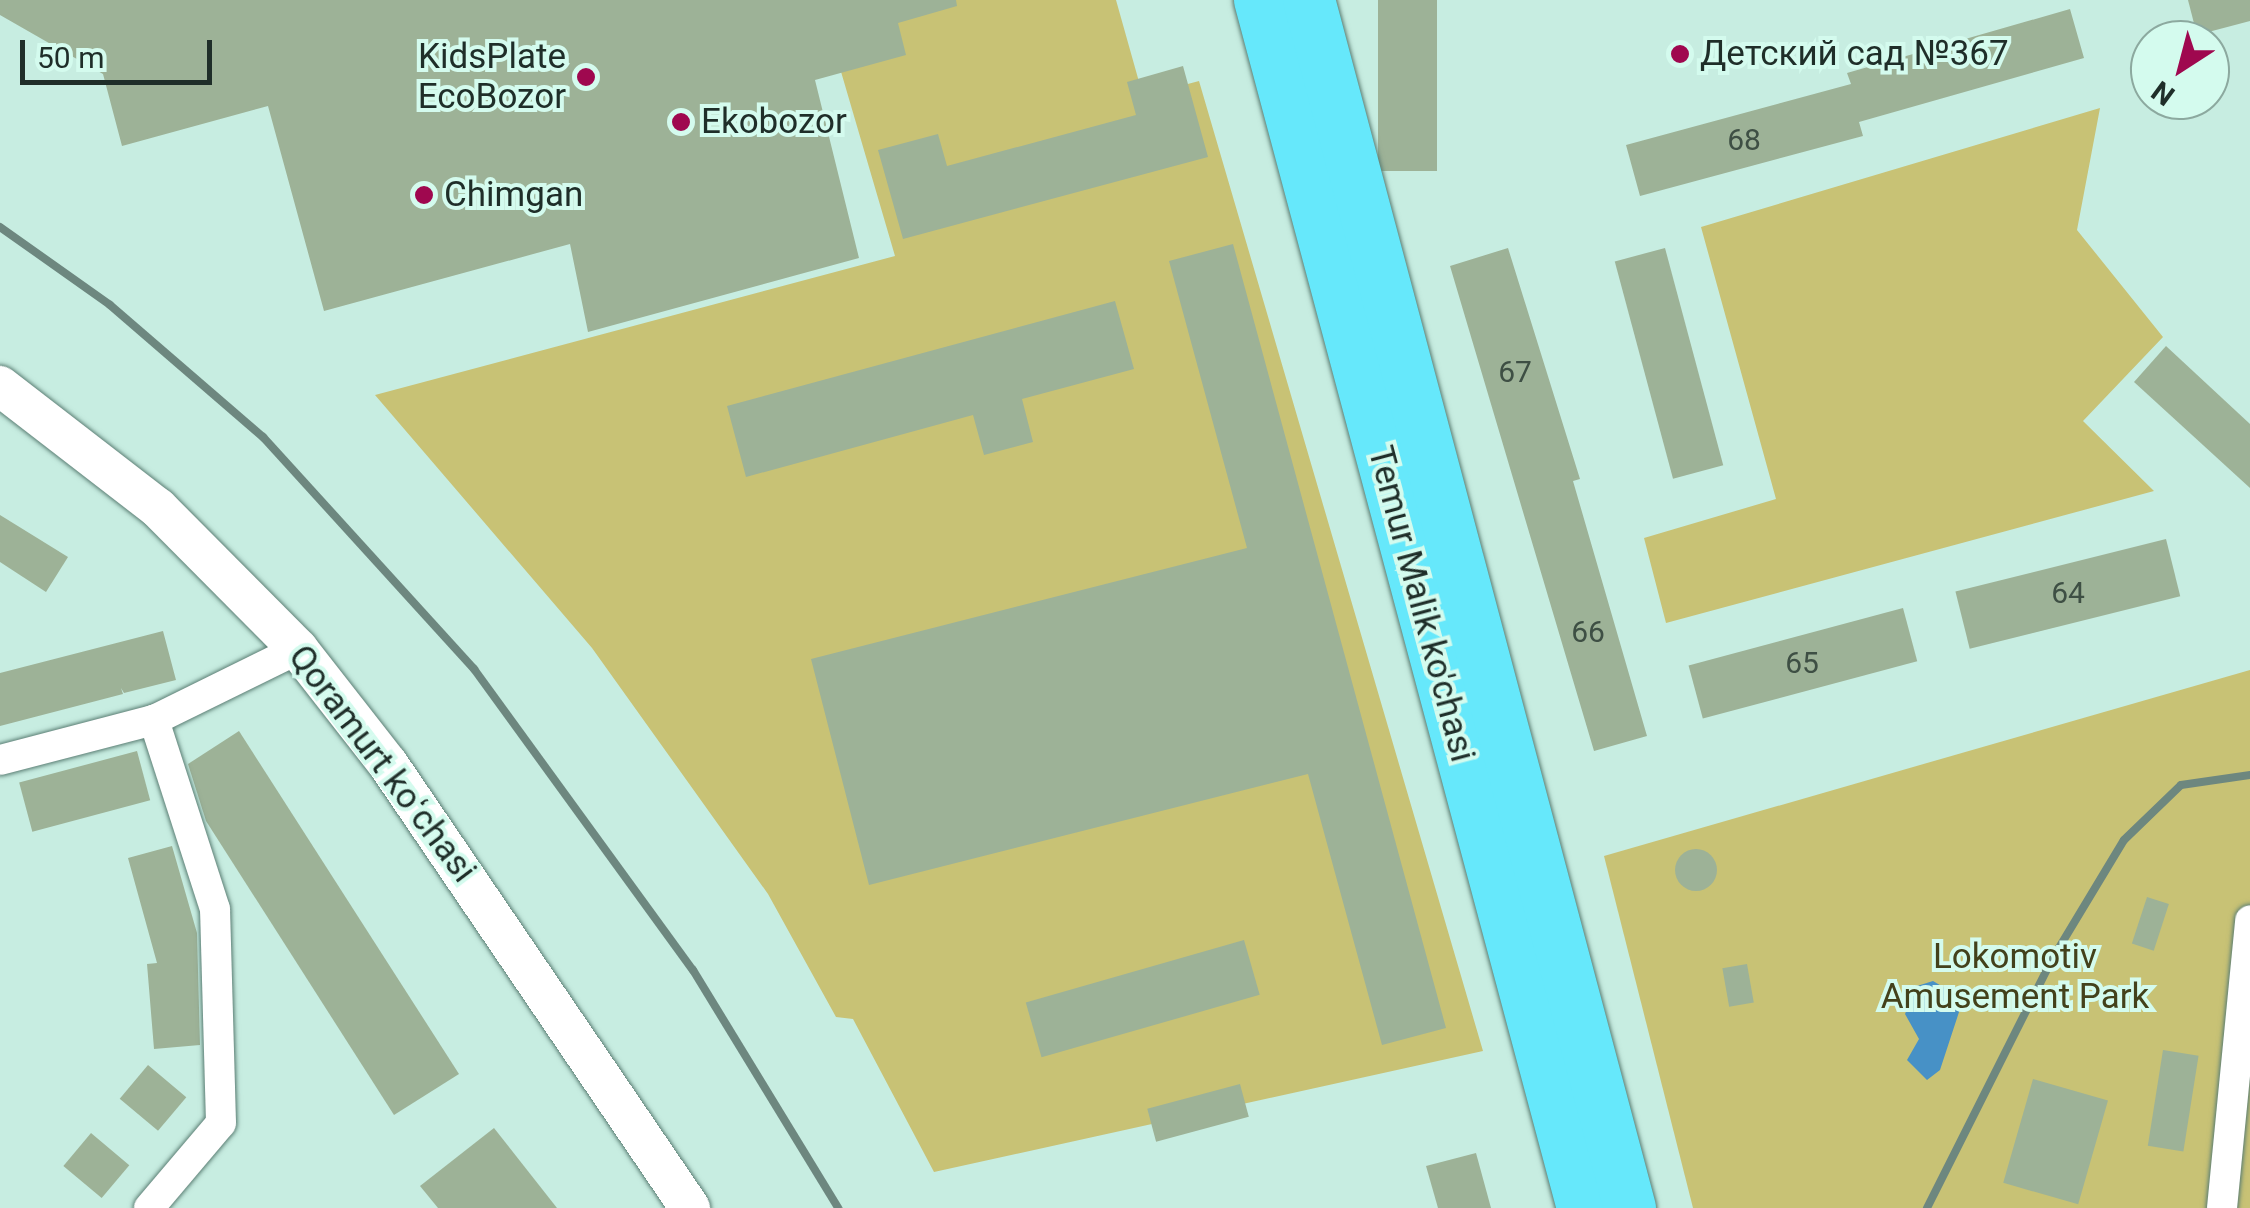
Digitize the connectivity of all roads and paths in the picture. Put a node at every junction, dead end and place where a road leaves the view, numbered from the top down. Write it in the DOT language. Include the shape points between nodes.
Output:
graph roads {
  1 [pos="1260,0"];
  2 [pos="1309,0"];
  3 [pos="0,386"];
  4 [pos="0,400"];
  5 [pos="1405,449"];
  6 [pos="293,652"];
  7 [pos="1466,678"];
  8 [pos="154,720"];
  9 [pos="0,760"];
  10 [pos="2250,920"];
  11 [pos="149,1208"];
  12 [pos="674,1208"];
  13 [pos="690,1208"];
  14 [pos="1582,1208"];
  15 [pos="1630,1208"];
  16 [pos="2222,1208"];
  1 -- 5 [label="highway, Temur Malik ko'chasi"];
  2 -- 5 [label="highway, Temur Malik ko'chasi"];
  3 -- 6 [label="main road, Qoramurt koʻchasi" via="158,508"];
  4 -- 6 [label="main road, Qoramurt koʻchasi" via="150,516"];
  5 -- 7 [label="highway, Temur Malik ko'chasi"];
  6 -- 8 [label="street"];
  6 -- 12 [label="main road, Qoramurt koʻchasi" via="546,1010"];
  6 -- 13 [label="main road, Qoramurt koʻchasi" via="388,764"];
  7 -- 14 [label="highway, Temur Malik ko'chasi"];
  7 -- 15 [label="highway, Temur Malik ko'chasi"];
  8 -- 9 [label="street"];
  8 -- 11 [label="street" via="215,909 220,1123"];
  10 -- 16 [label="street"];
}
